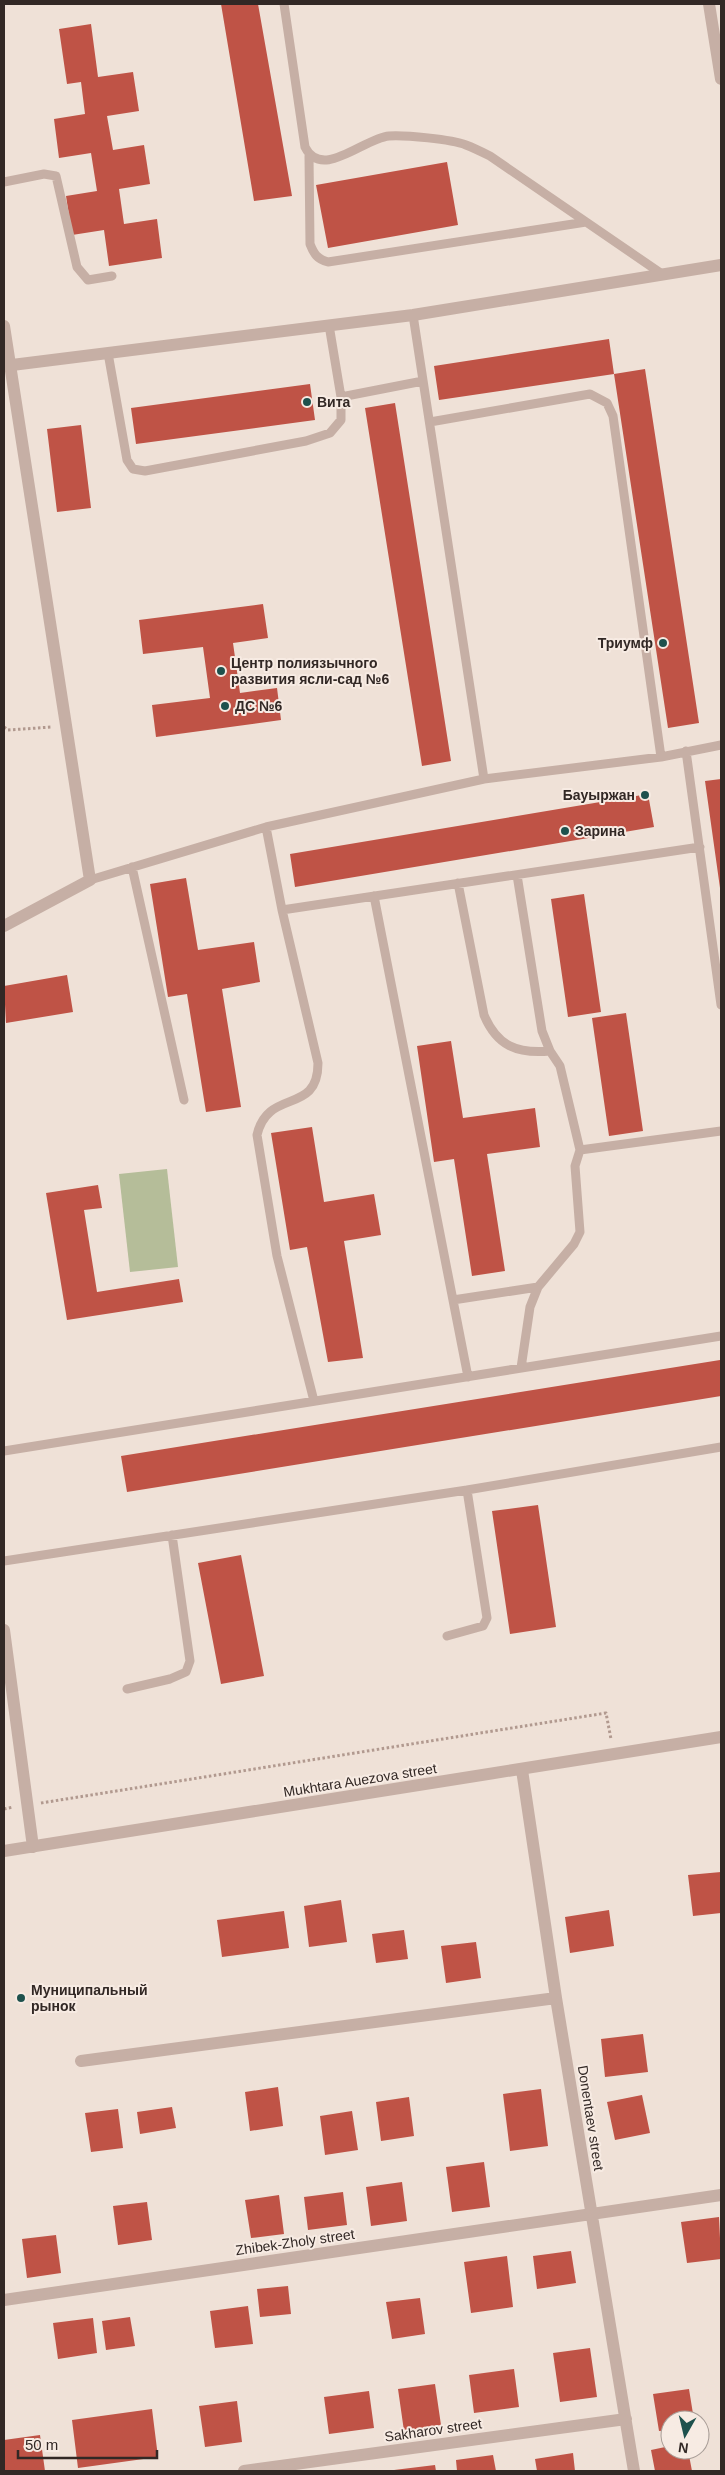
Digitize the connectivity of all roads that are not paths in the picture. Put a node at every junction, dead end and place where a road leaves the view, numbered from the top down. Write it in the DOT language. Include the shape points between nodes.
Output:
graph roads {
  1 [pos="284,4"];
  2 [pos="709,4"];
  3 [pos="721,79"];
  4 [pos="309,156"];
  5 [pos="4,182"];
  6 [pos="586,222"];
  7 [pos="721,264"];
  8 [pos="662,274"];
  9 [pos="112,276"];
  10 [pos="413,315"];
  11 [pos="328,325"];
  12 [pos="4,326"];
  13 [pos="108,353"];
  14 [pos="7,365"];
  15 [pos="423,381"];
  16 [pos="341,397"];
  17 [pos="430,422"];
  18 [pos="721,745"];
  19 [pos="686,751"];
  20 [pos="661,757"];
  21 [pos="484,779"];
  22 [pos="266,826"];
  23 [pos="700,847"];
  24 [pos="132,867"];
  25 [pos="517,875"];
  26 [pos="90,880"];
  27 [pos="458,884"];
  28 [pos="374,896"];
  29 [pos="282,910"];
  30 [pos="4,926"];
  31 [pos="721,1005"];
  32 [pos="550,1051"];
  33 [pos="184,1100"];
  34 [pos="721,1131"];
  35 [pos="580,1150"];
  36 [pos="538,1287"];
  37 [pos="453,1300"];
  38 [pos="721,1336"];
  39 [pos="521,1368"];
  40 [pos="468,1376"];
  41 [pos="314,1401"];
  42 [pos="721,1447"];
  43 [pos="4,1451"];
  44 [pos="468,1490"];
  45 [pos="172,1535"];
  46 [pos="4,1561"];
  47 [pos="4,1630"];
  48 [pos="447,1636"];
  49 [pos="127,1689"];
  50 [pos="721,1736"];
  51 [pos="522,1770"];
  52 [pos="33,1847"];
  53 [pos="4,1851"];
  54 [pos="556,1998"];
  55 [pos="81,2061"];
  56 [pos="721,2195"];
  57 [pos="590,2213"];
  58 [pos="4,2300"];
  59 [pos="626,2419"];
  60 [pos="244,2471"];
  61 [pos="634,2471"];
  1 -- 4 [label="lane"];
  2 -- 3 [label="street"];
  4 -- 6 [label="lane" via="316,160 340,157 377,138 390,136 464,144 490,156"];
  4 -- 6 [label="lane" via="310,244 313,254 328,262"];
  5 -- 9 [label="lane" via="44,174 56,176 77,267 88,280"];
  6 -- 8 [label="lane"];
  7 -- 8 [label="street"];
  8 -- 10 [label="street"];
  10 -- 11 [label="street"];
  10 -- 15 [label="lane"];
  11 -- 13 [label="street"];
  11 -- 16 [label="lane"];
  12 -- 14 [label="street"];
  13 -- 14 [label="street"];
  13 -- 16 [label="lane" via="127,460 133,469 146,471 306,441 330,433 341,420"];
  14 -- 26 [label="street"];
  15 -- 16 [label="lane"];
  15 -- 17 [label="lane"];
  17 -- 20 [label="lane" via="590,394 607,403 613,416"];
  17 -- 21 [label="lane"];
  18 -- 19 [label="lane"];
  19 -- 20 [label="lane"];
  19 -- 23 [label="lane"];
  20 -- 21 [label="lane"];
  21 -- 22 [label="lane"];
  22 -- 24 [label="lane"];
  22 -- 29 [label="lane"];
  23 -- 25 [label="lane"];
  23 -- 31 [label="lane"];
  24 -- 26 [label="lane"];
  24 -- 33 [label="lane"];
  25 -- 27 [label="lane"];
  25 -- 32 [label="lane" via="542,1031"];
  26 -- 30 [label="street"];
  27 -- 28 [label="lane"];
  27 -- 32 [label="lane" via="489,1027 496,1037 518,1050 529,1053"];
  28 -- 29 [label="lane"];
  28 -- 37 [label="lane"];
  29 -- 41 [label="lane" via="318,1074 308,1094 272,1109 264,1116 257,1135 278,1256"];
  32 -- 35 [label="lane" via="560,1066"];
  34 -- 35 [label="lane"];
  35 -- 36 [label="lane" via="575,1166 580,1232 574,1244"];
  36 -- 37 [label="lane"];
  36 -- 39 [label="lane" via="530,1307"];
  37 -- 40 [label="lane"];
  38 -- 39 [label="lane"];
  39 -- 40 [label="lane"];
  40 -- 41 [label="lane"];
  41 -- 43 [label="lane"];
  42 -- 44 [label="lane"];
  44 -- 45 [label="lane"];
  44 -- 48 [label="lane" via="487,1618 483,1626"];
  45 -- 46 [label="lane"];
  45 -- 49 [label="lane" via="190,1660 186,1672"];
  47 -- 52 [label="street"];
  50 -- 51 [label="street, Mukhtara Auezova street"];
  51 -- 52 [label="street, Mukhtara Auezova street"];
  51 -- 54 [label="street, Donentaev street"];
  52 -- 53 [label="street, Mukhtara Auezova street"];
  54 -- 55 [label="street"];
  54 -- 57 [label="street, Donentaev street"];
  56 -- 57 [label="street, Zhibek-Zholy street"];
  57 -- 58 [label="street, Zhibek-Zholy street"];
  57 -- 59 [label="street, Donentaev street"];
  59 -- 60 [label="street, Sakharov street"];
  59 -- 61 [label="street, Donentaev street"];
}
